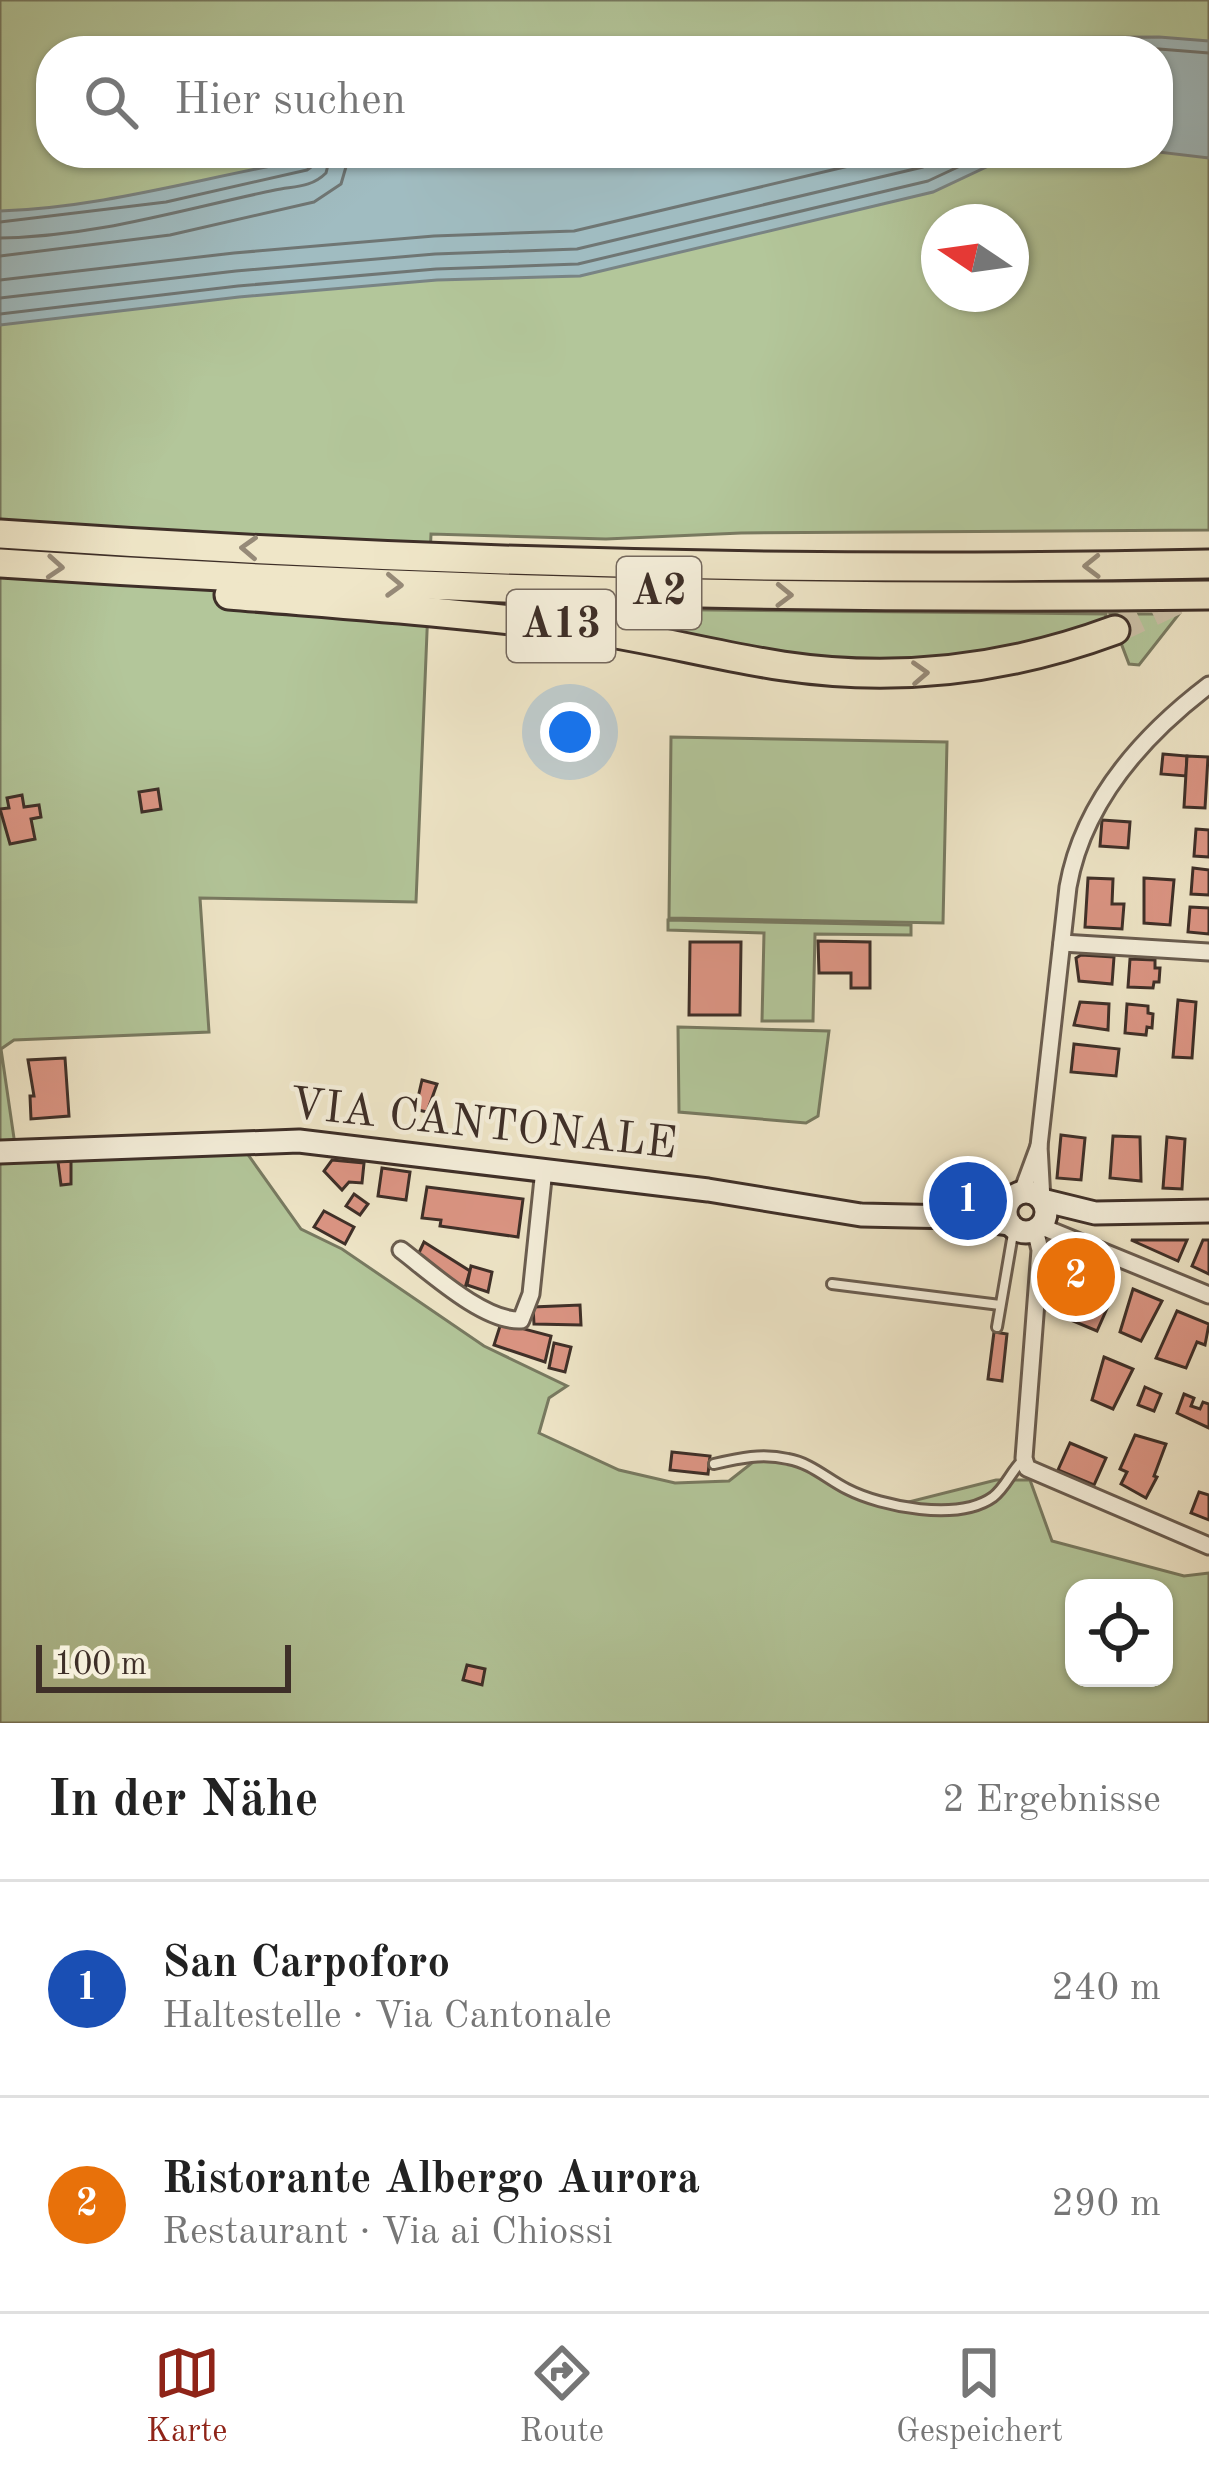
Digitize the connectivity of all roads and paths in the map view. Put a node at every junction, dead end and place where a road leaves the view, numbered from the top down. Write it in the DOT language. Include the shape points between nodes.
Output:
graph roads {
  1 [pos="0,534"];
  2 [pos="0,563"];
  3 [pos="1209,564"];
  4 [pos="110,571"];
  5 [pos="1209,595"];
  6 [pos="1115,630"];
  7 [pos="1209,685"];
  8 [pos="1062,943"];
  9 [pos="1209,952"];
  10 [pos="0,1153"];
  11 [pos="544,1169"];
  12 [pos="1209,1211"];
  13 [pos="1095,1213"];
  14 [pos="1024,1214"];
  15 [pos="1097,1246"];
  16 [pos="401,1250"];
  17 [pos="832,1284"];
  18 [pos="1209,1294"];
  19 [pos="1000,1305"];
  20 [pos="997,1327"];
  21 [pos="1024,1458"];
  22 [pos="714,1464"];
  23 [pos="1209,1546"];
  3 -- 1 [label="highway, A2, one-way" via="617,562"];
  2 -- 4 [label="highway, A2, one-way"];
  4 -- 5 [label="highway, A2, one-way" via="653,593"];
  4 -- 6 [label="highway, A13, one-way" via="137,587 551,624 861,674 982,667"];
  7 -- 8 [label="street" via="1144,744 1089,820 1073,861"];
  8 -- 9 [label="street"];
  8 -- 14 [label="street"];
  10 -- 11 [label="main road, VIA CANTONALE" via="299,1142"];
  11 -- 14 [label="main road, VIA CANTONALE" via="861,1215"];
  11 -- 16 [label="street" via="521,1320 478,1306"];
  12 -- 13 [label="main road, VIA CANTONALE"];
  13 -- 14 [label="main road, VIA CANTONALE"];
  13 -- 15 [label="street"];
  14 -- 15 [label="street"];
  14 -- 19 [label="lane"];
  14 -- 21 [label="street" via="1040,1250"];
  15 -- 18 [label="street"];
  17 -- 19 [label="lane"];
  19 -- 20 [label="lane"];
  21 -- 22 [label="lane" via="984,1502 925,1510 863,1496 787,1458 749,1455"];
  21 -- 23 [label="street" via="1036,1475"];
}
